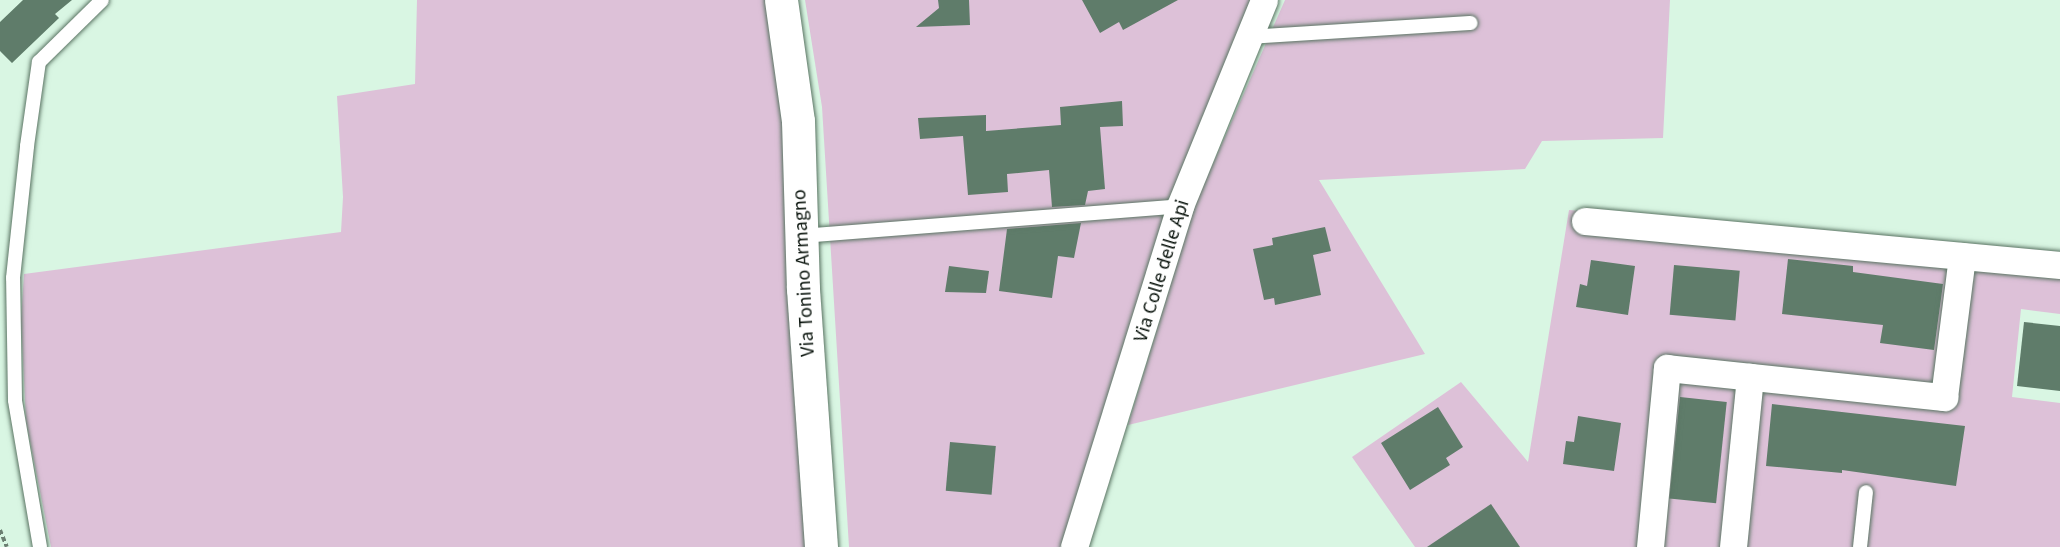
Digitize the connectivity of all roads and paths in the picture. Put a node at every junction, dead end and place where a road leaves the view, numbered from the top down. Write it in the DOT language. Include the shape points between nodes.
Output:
graph roads {
  1 [pos="102,0"];
  2 [pos="781,0"];
  3 [pos="1264,0"];
  4 [pos="1471,23"];
  5 [pos="1247,37"];
  6 [pos="1180,206"];
  7 [pos="1585,221"];
  8 [pos="802,236"];
  9 [pos="1962,256"];
  10 [pos="2060,265"];
  11 [pos="1750,377"];
  12 [pos="1866,492"];
  13 [pos="0,530"];
  14 [pos="7,547"];
  15 [pos="40,547"];
  16 [pos="821,547"];
  17 [pos="1074,547"];
  18 [pos="1650,547"];
  19 [pos="1733,547"];
  20 [pos="1860,547"];
  1 -- 15 [label="lane" via="39,62 27,146 13,278 15,400"];
  2 -- 8 [label="street, Via Tonino Armagno" via="798,121"];
  3 -- 5 [label="street, Via Colle delle Api"];
  4 -- 5 [label="lane"];
  5 -- 6 [label="street, Via Colle delle Api"];
  6 -- 8 [label="lane"];
  6 -- 17 [label="street, Via Colle delle Api"];
  7 -- 9 [label="street"];
  8 -- 16 [label="street, Via Tonino Armagno"];
  9 -- 10 [label="street"];
  9 -- 11 [label="street" via="1944,397"];
  11 -- 18 [label="street" via="1667,368"];
  11 -- 19 [label="street"];
  12 -- 20 [label="lane"];
  13 -- 14 [label="path"];
}
